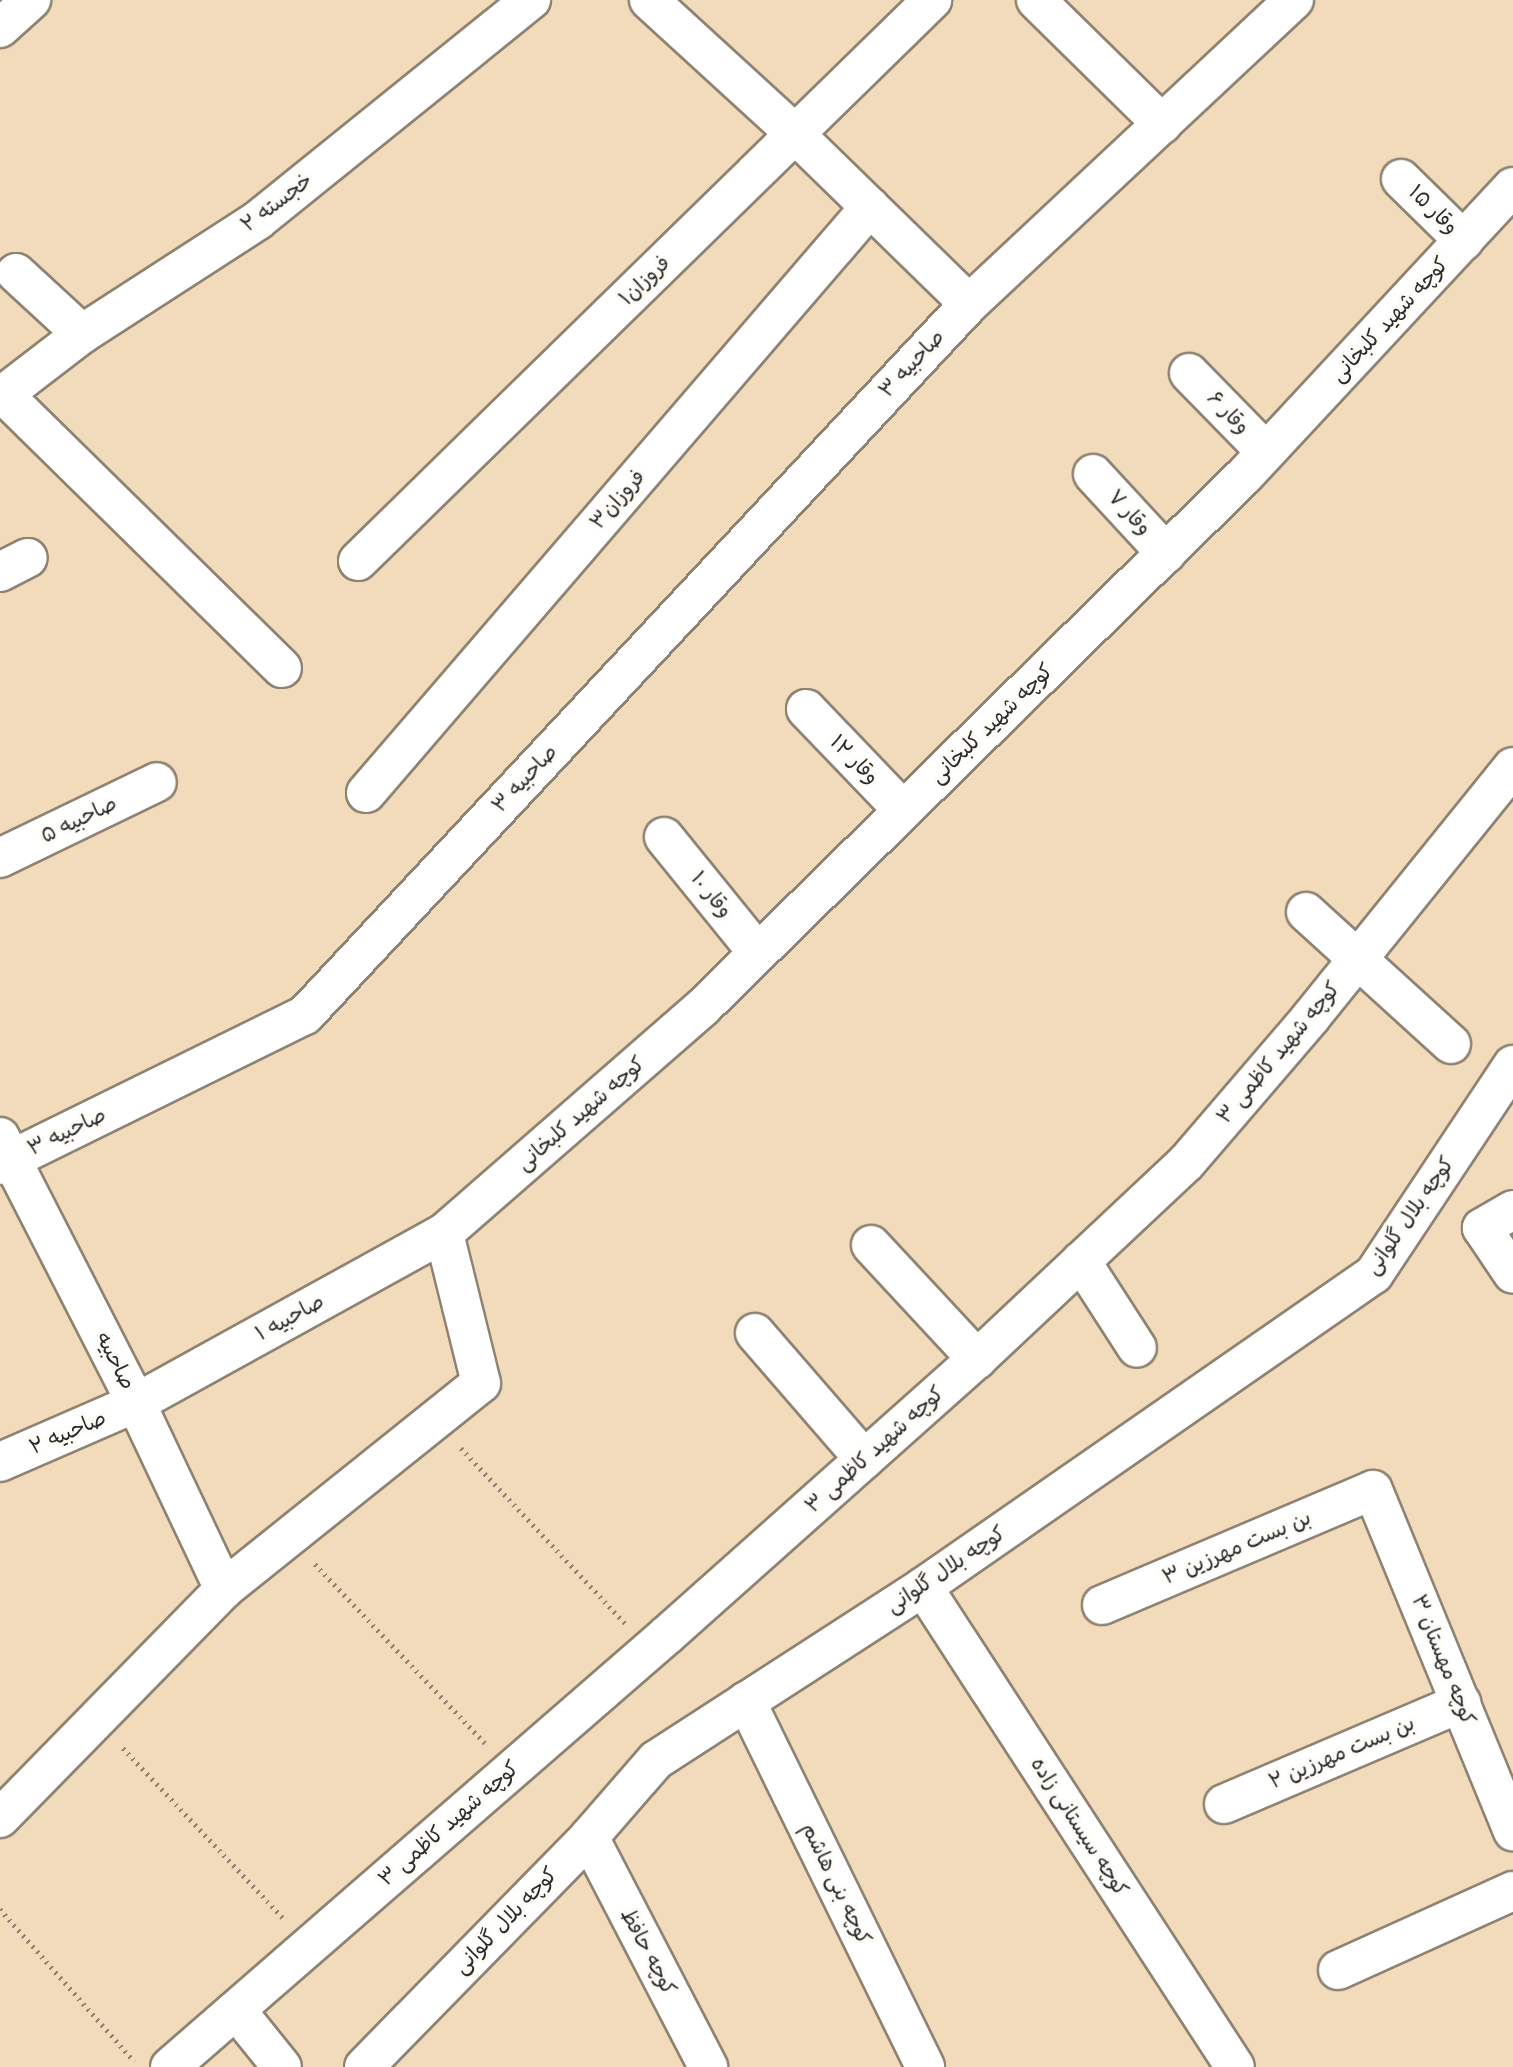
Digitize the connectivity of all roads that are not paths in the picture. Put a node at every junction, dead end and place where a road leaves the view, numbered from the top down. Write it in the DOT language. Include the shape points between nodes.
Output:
graph roads {
  1 [pos="32,0"];
  2 [pos="531,0"];
  3 [pos="649,0"];
  4 [pos="932,0"];
  5 [pos="1036,0"];
  6 [pos="1294,0"];
  7 [pos="0,28"];
  8 [pos="1161,124"];
  9 [pos="795,134"];
  10 [pos="1401,178"];
  11 [pos="1513,187"];
  12 [pos="870,207"];
  13 [pos="1464,241"];
  14 [pos="16,273"];
  15 [pos="969,304"];
  16 [pos="82,334"];
  17 [pos="1189,373"];
  18 [pos="2,396"];
  19 [pos="1266,452"];
  20 [pos="1093,474"];
  21 [pos="1166,553"];
  22 [pos="358,561"];
  23 [pos="282,668"];
  24 [pos="806,709"];
  25 [pos="158,782"];
  26 [pos="1506,790"];
  27 [pos="366,793"];
  28 [pos="903,810"];
  29 [pos="664,837"];
  30 [pos="0,859"];
  31 [pos="1306,912"];
  32 [pos="758,953"];
  33 [pos="1360,957"];
  34 [pos="1451,1044"];
  35 [pos="1513,1065"];
  36 [pos="4,1154"];
  37 [pos="1513,1210"];
  38 [pos="444,1233"];
  39 [pos="871,1245"];
  40 [pos="1081,1261"];
  41 [pos="1513,1275"];
  42 [pos="755,1333"];
  43 [pos="1137,1348"];
  44 [pos="976,1359"];
  45 [pos="136,1403"];
  46 [pos="864,1459"];
  47 [pos="0,1462"];
  48 [pos="1373,1490"];
  49 [pos="923,1587"];
  50 [pos="224,1589"];
  51 [pos="1101,1605"];
  52 [pos="746,1701"];
  53 [pos="1461,1703"];
  54 [pos="1224,1804"];
  55 [pos="0,1818"];
  56 [pos="1513,1831"];
  57 [pos="589,1837"];
  58 [pos="1513,1891"];
  59 [pos="1338,1970"];
  60 [pos="236,2010"];
  61 [pos="170,2067"];
  62 [pos="282,2067"];
  63 [pos="364,2067"];
  64 [pos="708,2067"];
  65 [pos="926,2067"];
  66 [pos="1235,2067"];
  1 -- 7 [label="street"];
  2 -- 16 [label="street, خجسته ۲" via="258,220"];
  3 -- 9 [label="street"];
  4 -- 9 [label="street, فروزان۱"];
  5 -- 8 [label="street"];
  6 -- 8 [label="street, صاحبیه ۳"];
  8 -- 15 [label="street, صاحبیه ۳"];
  9 -- 12 [label="street"];
  9 -- 22 [label="street, فروزان۱"];
  10 -- 13 [label="street, وقار ۱۵"];
  11 -- 13 [label="street, کوچه شهید کلبخانی"];
  12 -- 15 [label="street"];
  12 -- 27 [label="street, فروزان۳"];
  13 -- 19 [label="street, کوچه شهید کلبخانی"];
  14 -- 16 [label="street"];
  15 -- 36 [label="street, صاحبیه ۳" via="305,1015"];
  16 -- 18 [label="street, خجسته ۲"];
  17 -- 19 [label="street, وقار ۶"];
  18 -- 23 [label="street"];
  19 -- 21 [label="street, کوچه شهید کلبخانی"];
  20 -- 21 [label="street, وقار ۷"];
  21 -- 28 [label="street, کوچه شهید کلبخانی"];
  24 -- 28 [label="street, وقار ۱۲"];
  25 -- 30 [label="street, صاحبیه ۵"];
  26 -- 33 [label="street, کوچه شهید کاظمی ۳"];
  28 -- 32 [label="street, کوچه شهید کلبخانی"];
  29 -- 32 [label="street, وقار ۱۰"];
  31 -- 33 [label="street"];
  32 -- 38 [label="street, کوچه شهید کلبخانی" via="703,1007"];
  33 -- 34 [label="street"];
  33 -- 40 [label="street, کوچه شهید کاظمی ۳" via="1186,1163"];
  35 -- 49 [label="street, کوچه بلال گلوانی" via="1374,1274"];
  36 -- 45 [label="street, صاحبیه"];
  37 -- 41 [label="street" via="1482,1228"];
  38 -- 45 [label="street, صاحبیه ۱"];
  38 -- 50 [label="street" via="481,1383"];
  39 -- 44 [label="street"];
  40 -- 43 [label="street"];
  40 -- 44 [label="street, کوچه شهید کاظمی ۳"];
  42 -- 46 [label="street"];
  44 -- 46 [label="street, کوچه شهید کاظمی ۳"];
  45 -- 47 [label="street, صاحبیه ۲"];
  45 -- 50 [label="street, صاحبیه"];
  46 -- 60 [label="street, کوچه شهید کاظمی ۳"];
  48 -- 51 [label="street, بن بست مهرزین ۳"];
  48 -- 53 [label="street, کوچه مهستان ۳"];
  49 -- 52 [label="street, کوچه بلال گلوانی"];
  49 -- 66 [label="street, کوچه سیستانی زاده"];
  50 -- 55 [label="street"];
  52 -- 57 [label="street, کوچه بلال گلوانی" via="656,1760"];
  52 -- 65 [label="street, کوچه بنی هاشم"];
  53 -- 54 [label="street, بن بست مهرزین ۲"];
  53 -- 56 [label="street, کوچه مهستان ۳"];
  57 -- 63 [label="street, کوچه بلال گلوانی"];
  57 -- 64 [label="street, کوچه حافظ"];
  58 -- 59 [label="street"];
  60 -- 61 [label="street, کوچه شهید کاظمی ۳"];
  60 -- 62 [label="street"];
}
